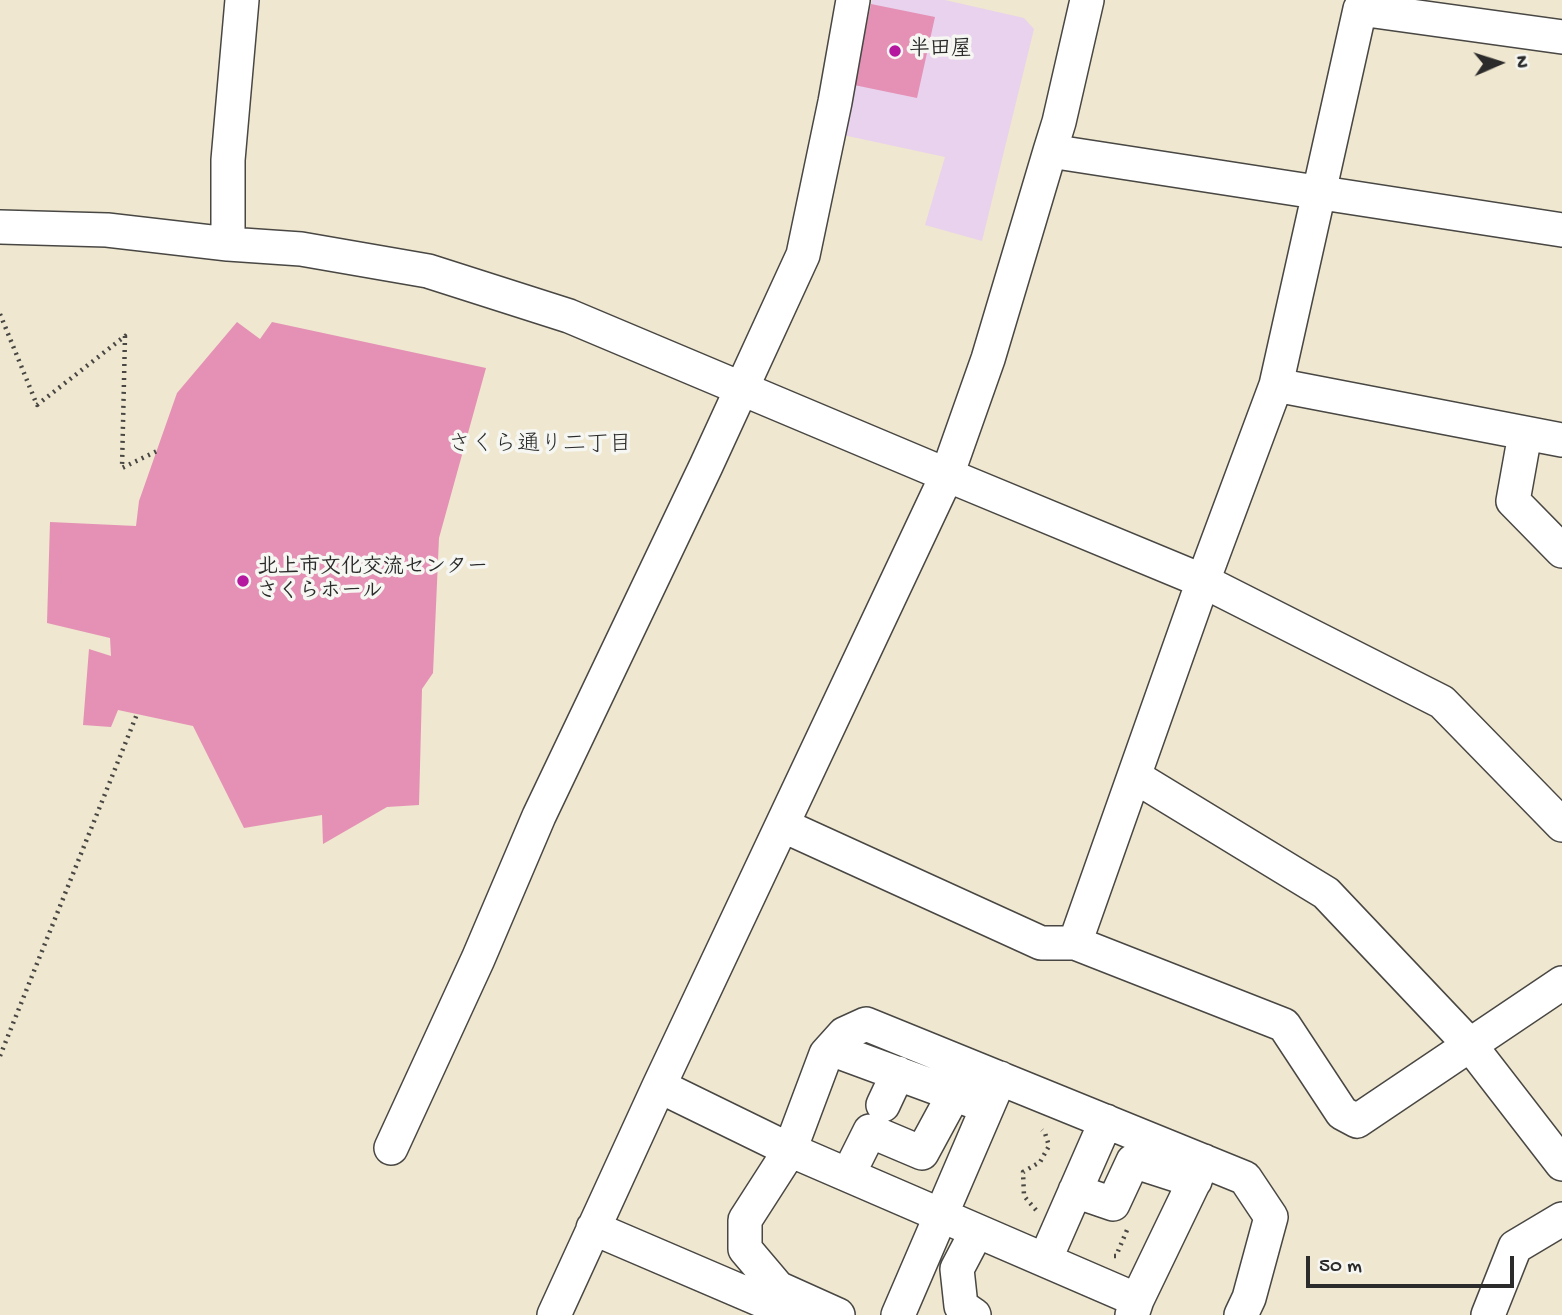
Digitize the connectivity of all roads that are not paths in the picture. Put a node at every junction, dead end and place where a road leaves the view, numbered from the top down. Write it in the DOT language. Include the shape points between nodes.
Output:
graph roads {
  1 [pos="242,0"];
  2 [pos="853,0"];
  3 [pos="1087,0"];
  4 [pos="1562,37"];
  5 [pos="1050,151"];
  6 [pos="1320,193"];
  7 [pos="0,227"];
  8 [pos="1562,230"];
  9 [pos="228,244"];
  10 [pos="1276,385"];
  11 [pos="740,389"];
  12 [pos="1525,434"];
  13 [pos="1562,440"];
  14 [pos="947,475"];
  15 [pos="1562,551"];
  16 [pos="1203,581"];
  17 [pos="1134,776"];
  18 [pos="782,825"];
  19 [pos="1562,825"];
  20 [pos="1075,943"];
  21 [pos="1562,983"];
  22 [pos="1470,1045"];
  23 [pos="831,1049"];
  24 [pos="898,1073"];
  25 [pos="659,1086"];
  26 [pos="994,1092"];
  27 [pos="954,1094"];
  28 [pos="883,1105"];
  29 [pos="1106,1121"];
  30 [pos="391,1148"];
  31 [pos="790,1150"];
  32 [pos="1562,1164"];
  33 [pos="1200,1171"];
  34 [pos="848,1175"];
  35 [pos="1070,1203"];
  36 [pos="941,1215"];
  37 [pos="1562,1219"];
  38 [pos="593,1228"];
  39 [pos="977,1231"];
  40 [pos="1045,1260"];
  41 [pos="1134,1307"];
  42 [pos="775,1311"];
  43 [pos="554,1315"];
  44 [pos="838,1315"];
  45 [pos="898,1315"];
  46 [pos="974,1315"];
  47 [pos="1241,1315"];
  48 [pos="1488,1315"];
  1 -- 9 [label="street" via="228,160"];
  2 -- 11 [label="street" via="803,255"];
  3 -- 5 [label="street"];
  4 -- 6 [label="street" via="1360,9"];
  5 -- 6 [label="street"];
  5 -- 14 [label="street" via="988,359"];
  6 -- 8 [label="street"];
  6 -- 10 [label="street"];
  7 -- 9 [label="street" via="107,230"];
  9 -- 11 [label="street" via="301,249 428,271 569,316"];
  10 -- 12 [label="street"];
  10 -- 16 [label="street"];
  11 -- 14 [label="street"];
  11 -- 30 [label="street" via="539,817"];
  12 -- 13 [label="street"];
  12 -- 15 [label="street" via="1513,501"];
  14 -- 16 [label="street"];
  14 -- 18 [label="street"];
  16 -- 17 [label="street"];
  16 -- 19 [label="street" via="1441,702"];
  17 -- 20 [label="street"];
  17 -- 22 [label="street" via="1326,893"];
  18 -- 20 [label="street" via="1041,943"];
  18 -- 25 [label="street"];
  20 -- 22 [label="street" via="1284,1025 1342,1113 1357,1121"];
  21 -- 22 [label="street"];
  22 -- 32 [label="street"];
  23 -- 24 [label="street"];
  23 -- 26 [label="street" via="844,1034 866,1024"];
  23 -- 31 [label="street"];
  24 -- 27 [label="street"];
  24 -- 28 [label="street"];
  25 -- 31 [label="street"];
  25 -- 38 [label="street"];
  26 -- 27 [label="street"];
  26 -- 29 [label="street"];
  26 -- 36 [label="street"];
  27 -- 34 [label="street" via="922,1153 870,1131"];
  29 -- 33 [label="street"];
  29 -- 35 [label="street"];
  31 -- 34 [label="street"];
  31 -- 44 [label="street" via="745,1220 745,1249 778,1288"];
  33 -- 35 [label="street" via="1133,1161 1113,1204"];
  33 -- 41 [label="street"];
  33 -- 47 [label="street" via="1245,1178 1271,1216 1250,1298"];
  34 -- 36 [label="street"];
  35 -- 40 [label="street"];
  36 -- 39 [label="street"];
  36 -- 45 [label="street"];
  37 -- 48 [label="street" via="1515,1247"];
  38 -- 42 [label="street"];
  38 -- 43 [label="street"];
  39 -- 40 [label="street"];
  39 -- 46 [label="street" via="957,1269 961,1306"];
  40 -- 41 [label="street"];
}
